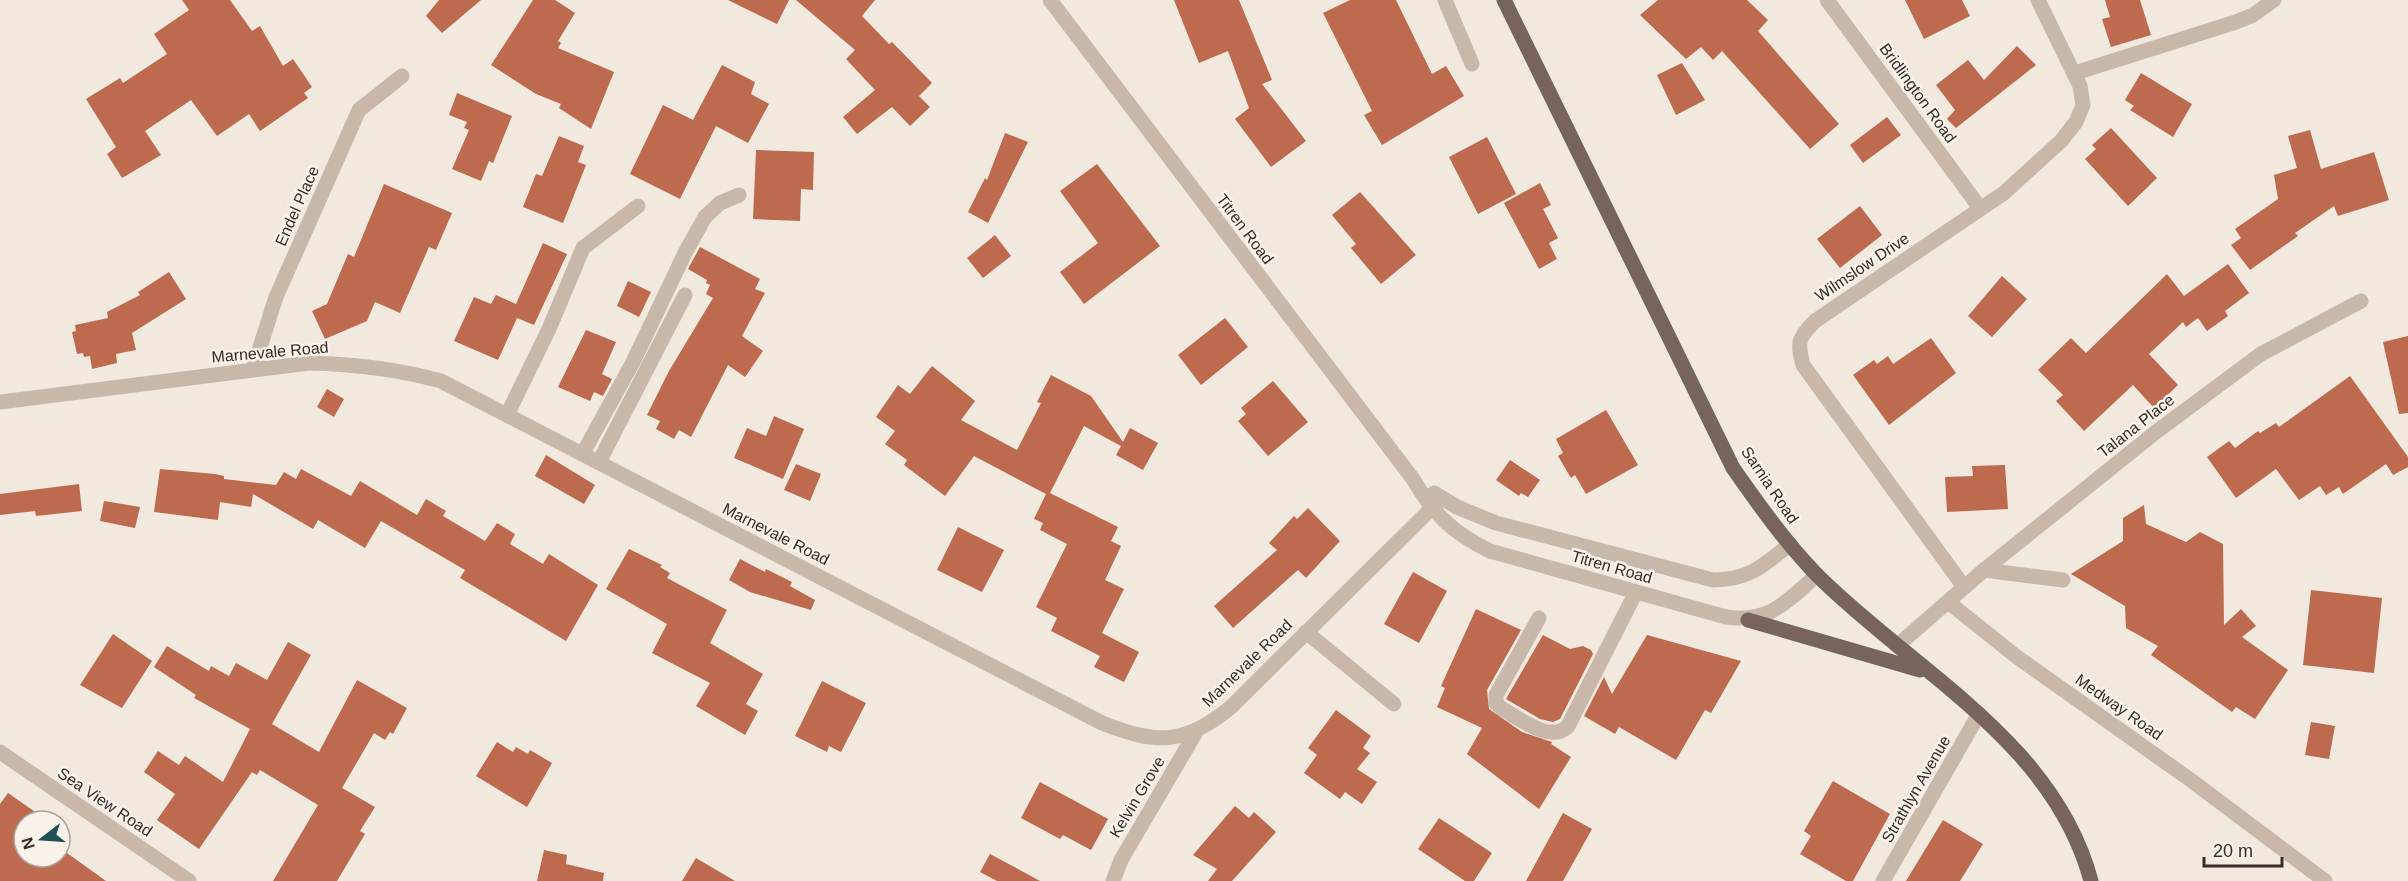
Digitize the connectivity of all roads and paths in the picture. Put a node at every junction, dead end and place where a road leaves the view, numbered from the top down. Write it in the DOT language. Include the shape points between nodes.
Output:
graph roads {
  1 [pos="1050,0"];
  2 [pos="1445,0"];
  3 [pos="1504,0"];
  4 [pos="1827,0"];
  5 [pos="2038,0"];
  6 [pos="2274,0"];
  7 [pos="1472,64"];
  8 [pos="2075,73"];
  9 [pos="402,76"];
  10 [pos="739,195"];
  11 [pos="638,206"];
  12 [pos="1980,208"];
  13 [pos="685,295"];
  14 [pos="2361,301"];
  15 [pos="254,369"];
  16 [pos="0,402"];
  17 [pos="507,415"];
  18 [pos="583,453"];
  19 [pos="599,462"];
  20 [pos="1436,503"];
  21 [pos="1790,544"];
  22 [pos="1984,570"];
  23 [pos="1817,574"];
  24 [pos="2063,580"];
  25 [pos="1964,587"];
  26 [pos="1636,592"];
  27 [pos="1948,602"];
  28 [pos="1539,618"];
  29 [pos="1748,620"];
  30 [pos="1306,632"];
  31 [pos="1897,646"];
  32 [pos="1926,671"];
  33 [pos="1394,704"];
  34 [pos="1979,714"];
  35 [pos="1196,732"];
  36 [pos="0,752"];
  37 [pos="189,881"];
  38 [pos="1113,881"];
  39 [pos="1883,881"];
  40 [pos="2091,881"];
  41 [pos="2325,881"];
  1 -- 20 [label="street, Titren Road" via="1413,479"];
  2 -- 7 [label="street"];
  3 -- 21 [label="main road, Sarnia Road" via="1733,468"];
  4 -- 12 [label="street, Bridlington Road"];
  5 -- 8 [label="street, Wilmslow Drive"];
  6 -- 8 [label="street" via="2236,22"];
  8 -- 12 [label="street, Wilmslow Drive" via="2083,105 2076,122 2019,180"];
  9 -- 15 [label="street, Endel Place" via="359,110 276,297"];
  10 -- 18 [label="street" via="720,203 705,218"];
  11 -- 17 [label="street" via="583,248"];
  12 -- 25 [label="street, Wilmslow Drive" via="1815,321 1801,335 1799,348 1803,365"];
  13 -- 19 [label="street"];
  14 -- 22 [label="street, Talana Place" via="2260,354"];
  15 -- 16 [label="street, Marnevale Road"];
  15 -- 17 [label="street, Marnevale Road" via="309,363 398,369 441,381"];
  17 -- 18 [label="street, Marnevale Road"];
  18 -- 19 [label="street, Marnevale Road"];
  19 -- 35 [label="street, Marnevale Road" via="1102,723 1136,736 1163,738"];
  20 -- 21 [label="street, Titren Road" via="1496,523 1713,580 1735,580 1757,571"];
  20 -- 26 [label="street, Titren Road" via="1457,533 1490,551"];
  20 -- 30 [label="street, Marnevale Road"];
  21 -- 23 [label="main road, Sarnia Road"];
  22 -- 24 [label="street"];
  22 -- 25 [label="street, Talana Place"];
  23 -- 29 [label="street" via="1770,613"];
  23 -- 31 [label="main road, Sarnia Road"];
  25 -- 27 [label="street, Talana Place"];
  26 -- 28 [label="street" via="1568,726 1552,735 1496,703 1496,695"];
  26 -- 29 [label="street, Titren Road"];
  27 -- 31 [label="street"];
  27 -- 41 [label="street, Medway Road" via="2017,657"];
  29 -- 32 [label="main road"];
  30 -- 33 [label="street"];
  30 -- 35 [label="street, Marnevale Road" via="1230,707"];
  31 -- 32 [label="main road, Sarnia Road"];
  32 -- 34 [label="main road, Sarnia Road"];
  34 -- 39 [label="street, Strathlyn Avenue"];
  34 -- 40 [label="main road, Sarnia Road" via="2043,782 2066,816"];
  35 -- 38 [label="street, Kelvin Grove" via="1121,860"];
  36 -- 37 [label="street, Sea View Road"];
}
